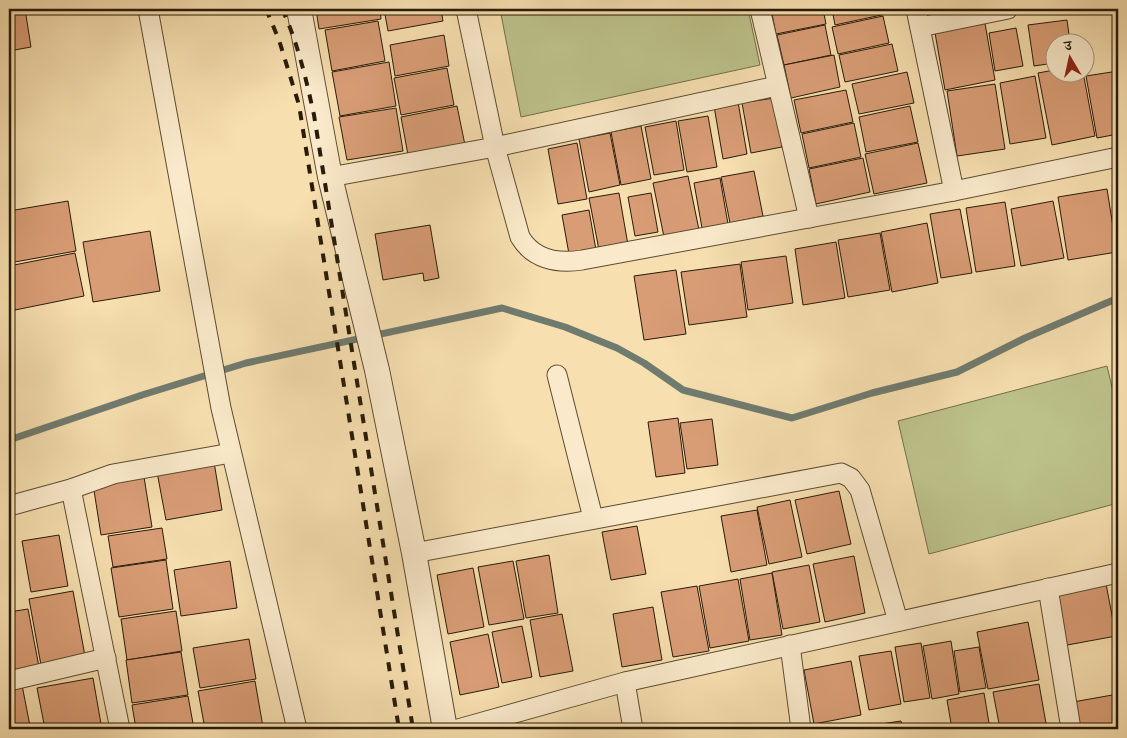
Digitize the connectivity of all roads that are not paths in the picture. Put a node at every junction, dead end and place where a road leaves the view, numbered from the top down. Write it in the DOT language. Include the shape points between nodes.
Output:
graph roads {
  1 [pos="148,9"];
  2 [pos="299,9"];
  3 [pos="466,9"];
  4 [pos="760,9"];
  5 [pos="1008,9"];
  6 [pos="918,18"];
  7 [pos="776,86"];
  8 [pos="495,147"];
  9 [pos="1118,158"];
  10 [pos="330,177"];
  11 [pos="954,191"];
  12 [pos="809,218"];
  13 [pos="557,375"];
  14 [pos="231,452"];
  15 [pos="71,488"];
  16 [pos="9,506"];
  17 [pos="593,518"];
  18 [pos="414,553"];
  19 [pos="1118,573"];
  20 [pos="1048,588"];
  21 [pos="898,622"];
  22 [pos="790,645"];
  23 [pos="106,658"];
  24 [pos="9,681"];
  25 [pos="625,682"];
  26 [pos="120,729"];
  27 [pos="297,729"];
  28 [pos="445,729"];
  29 [pos="458,729"];
  30 [pos="633,729"];
  31 [pos="801,729"];
  32 [pos="1072,729"];
  1 -- 14 [label="street" via="209,349"];
  2 -- 10 [label="street"];
  3 -- 8 [label="street"];
  4 -- 7 [label="street"];
  5 -- 6 [label="street"];
  6 -- 11 [label="street"];
  7 -- 8 [label="street"];
  7 -- 12 [label="street"];
  8 -- 10 [label="street"];
  8 -- 12 [label="street" via="520,236 526,246 550,260 570,262"];
  9 -- 11 [label="street"];
  10 -- 18 [label="street" via="377,370"];
  11 -- 12 [label="street"];
  13 -- 17 [label="street"];
  14 -- 15 [label="street" via="114,474"];
  14 -- 27 [label="street"];
  15 -- 16 [label="street"];
  15 -- 23 [label="street"];
  17 -- 18 [label="street"];
  17 -- 21 [label="street" via="841,473 851,478 860,490"];
  18 -- 28 [label="street"];
  19 -- 20 [label="street"];
  20 -- 21 [label="street"];
  20 -- 32 [label="street"];
  21 -- 22 [label="street"];
  22 -- 25 [label="street"];
  22 -- 31 [label="street"];
  23 -- 24 [label="street"];
  23 -- 26 [label="street"];
  25 -- 29 [label="street"];
  25 -- 30 [label="street"];
}
